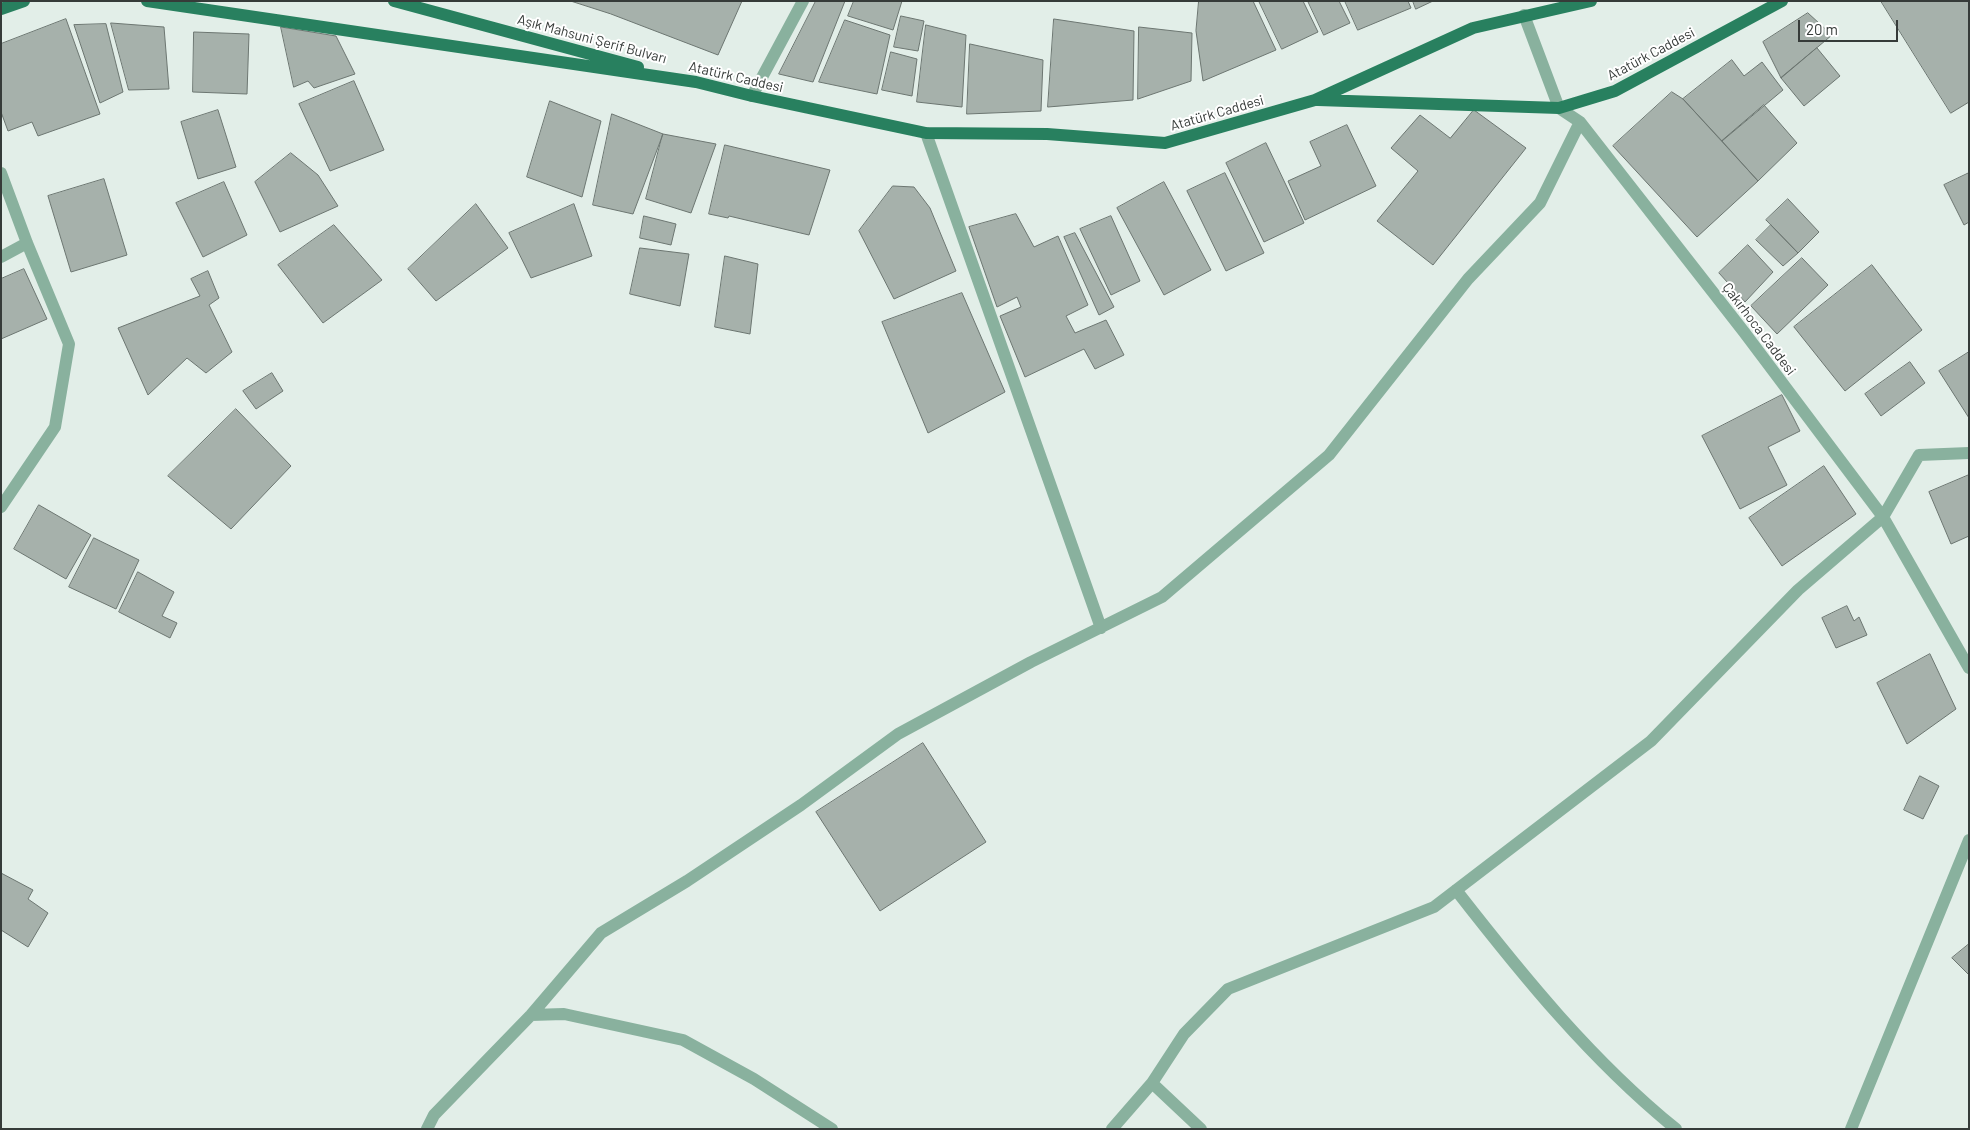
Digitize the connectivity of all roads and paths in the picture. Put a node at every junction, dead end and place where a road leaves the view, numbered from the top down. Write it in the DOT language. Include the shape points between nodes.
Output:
graph roads {
  1 [pos="24,1"];
  2 [pos="147,1"];
  3 [pos="394,1"];
  4 [pos="803,1"];
  5 [pos="1591,1"];
  6 [pos="1782,1"];
  7 [pos="1,8"];
  8 [pos="1524,15"];
  9 [pos="696,82"];
  10 [pos="752,96"];
  11 [pos="1315,100"];
  12 [pos="1559,108"];
  13 [pos="1580,122"];
  14 [pos="926,133"];
  15 [pos="1,173"];
  16 [pos="27,243"];
  17 [pos="1,257"];
  18 [pos="1969,453"];
  19 [pos="1,507"];
  20 [pos="1883,517"];
  21 [pos="1101,628"];
  22 [pos="1969,668"];
  23 [pos="1969,840"];
  24 [pos="1456,890"];
  25 [pos="531,1015"];
  26 [pos="1152,1083"];
  27 [pos="427,1129"];
  28 [pos="832,1129"];
  29 [pos="1112,1129"];
  30 [pos="1201,1129"];
  31 [pos="1676,1129"];
  32 [pos="1851,1129"];
  1 -- 7 [label="main road"];
  2 -- 9 [label="main road, Atatürk Caddesi"];
  3 -- 9 [label="main road, Aşık Mahsuni Şerif Bulvarı"];
  4 -- 10 [label="street"];
  5 -- 8 [label="main road, Atatürk Caddesi"];
  6 -- 12 [label="main road, Atatürk Caddesi" via="1615,91"];
  8 -- 11 [label="main road, Atatürk Caddesi" via="1472,28"];
  8 -- 12 [label="street"];
  9 -- 10 [label="main road, Atatürk Caddesi"];
  10 -- 14 [label="main road, Atatürk Caddesi"];
  11 -- 12 [label="main road, Atatürk Caddesi"];
  11 -- 14 [label="main road, Atatürk Caddesi" via="1165,143 1047,134"];
  12 -- 13 [label="street, Çakırhoca Caddesi"];
  13 -- 20 [label="street, Çakırhoca Caddesi"];
  13 -- 21 [label="street" via="1540,203 1468,279 1329,455 1162,597"];
  14 -- 21 [label="street"];
  15 -- 16 [label="street"];
  16 -- 17 [label="street"];
  16 -- 19 [label="street" via="69,344 55,427"];
  18 -- 20 [label="street" via="1919,455"];
  20 -- 22 [label="street, Çakırhoca Caddesi"];
  20 -- 24 [label="street" via="1798,590 1651,741"];
  21 -- 25 [label="street" via="898,734 801,805 687,881 601,933"];
  23 -- 32 [label="street"];
  24 -- 26 [label="street" via="1434,906 1228,989 1184,1034"];
  24 -- 31 [label="street" via="1566,1025 1645,1104"];
  25 -- 27 [label="street" via="434,1115"];
  25 -- 28 [label="street" via="564,1014 683,1040 754,1079"];
  26 -- 29 [label="street"];
  26 -- 30 [label="street"];
}
